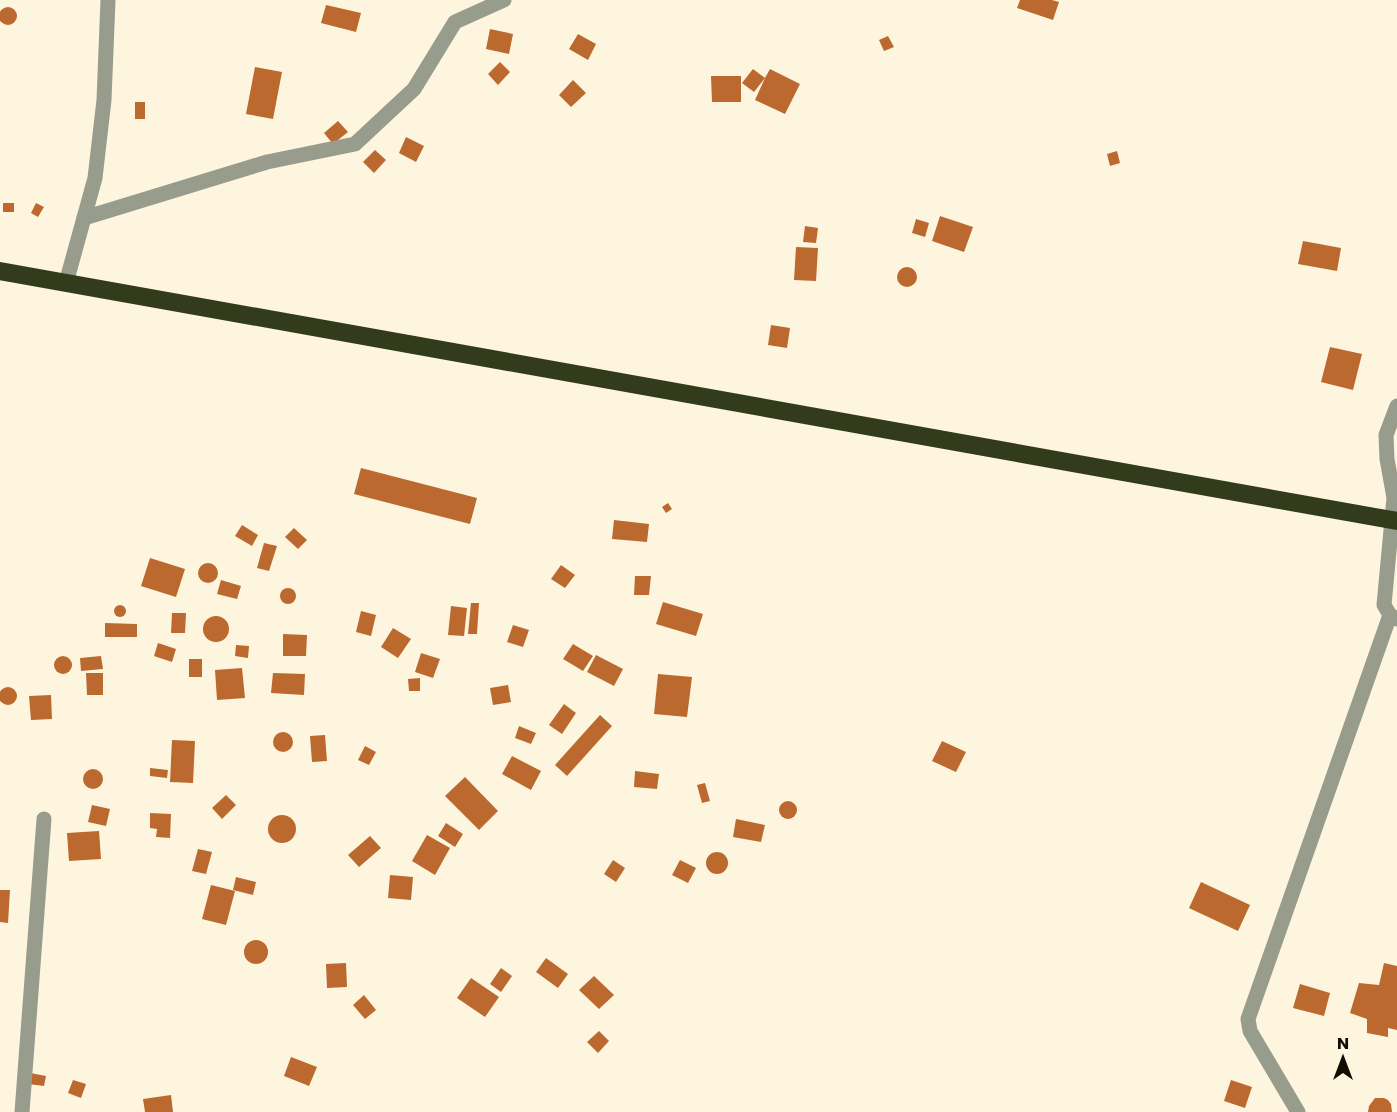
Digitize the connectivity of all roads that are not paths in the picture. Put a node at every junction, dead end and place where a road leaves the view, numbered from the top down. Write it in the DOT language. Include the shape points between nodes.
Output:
graph roads {
  1 [pos="108,0"];
  2 [pos="504,0"];
  3 [pos="84,218"];
  4 [pos="0,271"];
  5 [pos="66,283"];
  6 [pos="1397,406"];
  7 [pos="1395,521"];
  8 [pos="1393,617"];
  9 [pos="44,819"];
  10 [pos="22,1112"];
  11 [pos="1298,1112"];
  1 -- 3 [label="street" via="96,178"];
  2 -- 3 [label="street" via="455,22 414,89 355,144 267,162"];
  3 -- 5 [label="street"];
  4 -- 5 [label="highway"];
  5 -- 7 [label="highway"];
  6 -- 7 [label="street" via="1386,435"];
  7 -- 8 [label="street" via="1384,605"];
  8 -- 11 [label="street" via="1248,1019 1250,1031"];
  9 -- 10 [label="street"];
}
